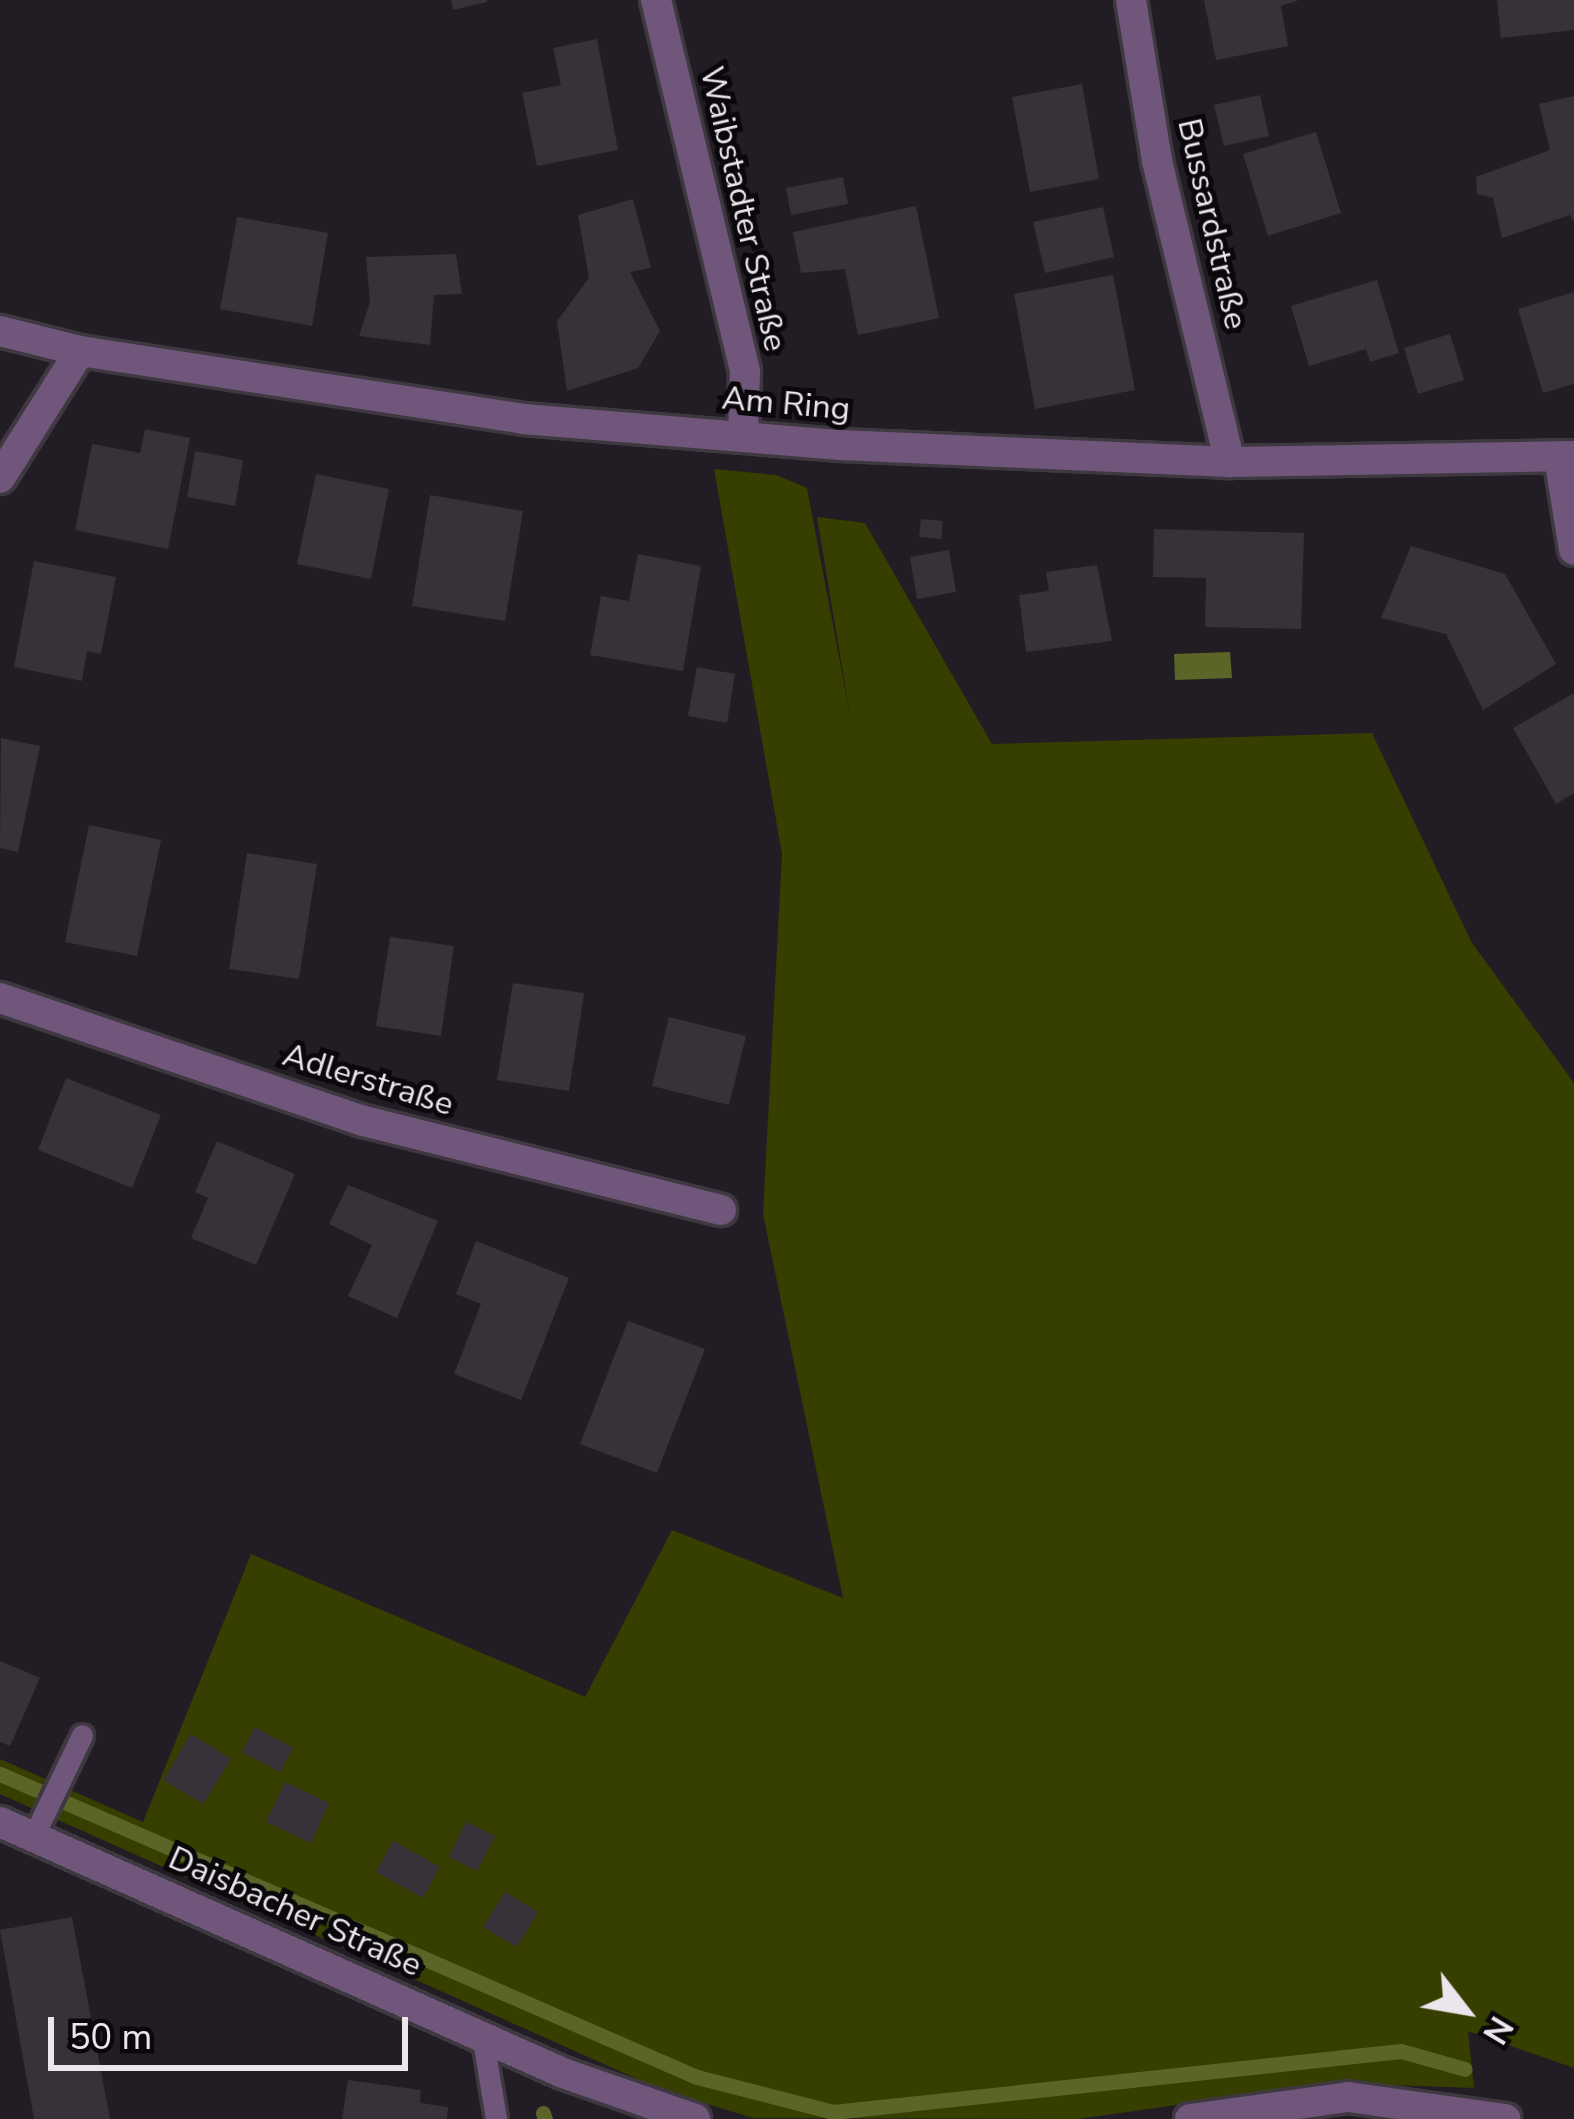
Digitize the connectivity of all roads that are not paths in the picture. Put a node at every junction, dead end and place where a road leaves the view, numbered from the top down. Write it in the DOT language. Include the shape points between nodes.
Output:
graph roads {
  1 [pos="656,0"];
  2 [pos="1131,0"];
  3 [pos="0,331"];
  4 [pos="80,351"];
  5 [pos="743,436"];
  6 [pos="1566,457"];
  7 [pos="1230,462"];
  8 [pos="0,478"];
  9 [pos="1574,550"];
  10 [pos="0,998"];
  11 [pos="721,1210"];
  12 [pos="82,1735"];
  13 [pos="0,1822"];
  14 [pos="39,1824"];
  15 [pos="482,2034"];
  16 [pos="496,2119"];
  17 [pos="695,2119"];
  18 [pos="1190,2119"];
  19 [pos="1505,2119"];
  1 -- 5 [label="street, Waibstadter Straße" via="746,372"];
  2 -- 7 [label="street, Bussardstraße" via="1157,160"];
  3 -- 4 [label="street, Am Ring"];
  4 -- 5 [label="street, Am Ring" via="523,419"];
  4 -- 8 [label="street"];
  5 -- 7 [label="street, Am Ring"];
  6 -- 7 [label="street, Am Ring"];
  6 -- 9 [label="street"];
  10 -- 11 [label="street, Adlerstraße" via="364,1121"];
  12 -- 14 [label="lane"];
  13 -- 14 [label="street, Daisbacher Straße"];
  14 -- 15 [label="street, Daisbacher Straße"];
  15 -- 16 [label="lane"];
  15 -- 17 [label="street, Daisbacher Straße" via="563,2073"];
  18 -- 19 [label="street" via="1348,2097"];
}
